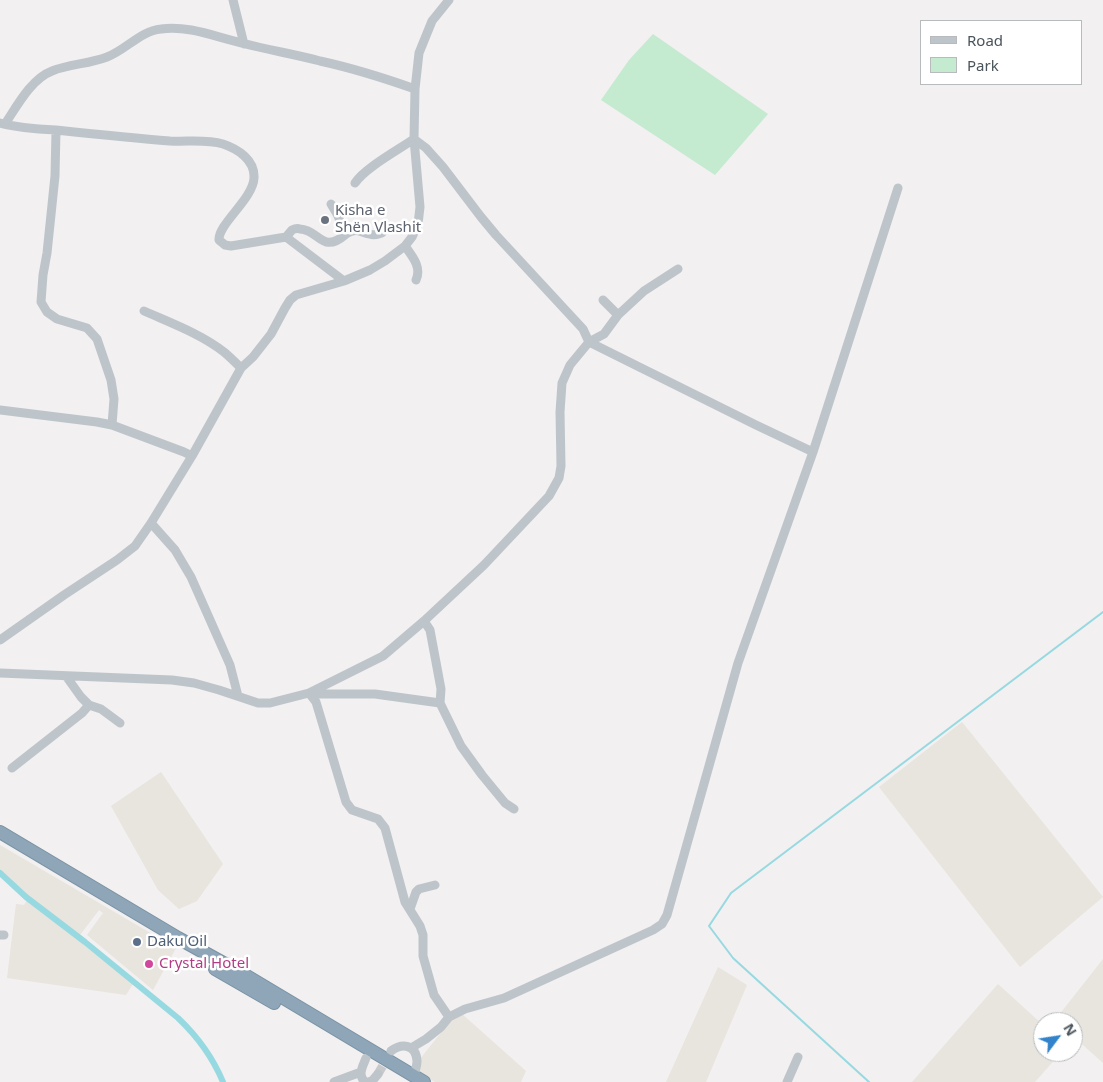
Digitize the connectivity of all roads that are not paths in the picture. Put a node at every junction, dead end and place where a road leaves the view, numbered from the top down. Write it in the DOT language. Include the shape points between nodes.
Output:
graph roads {
  1 [pos="233,0"];
  2 [pos="449,0"];
  3 [pos="244,44"];
  4 [pos="415,89"];
  5 [pos="3,124"];
  6 [pos="56,130"];
  7 [pos="414,139"];
  8 [pos="355,182"];
  9 [pos="898,188"];
  10 [pos="331,204"];
  11 [pos="387,226"];
  12 [pos="346,234"];
  13 [pos="286,237"];
  14 [pos="405,246"];
  15 [pos="678,269"];
  16 [pos="416,280"];
  17 [pos="344,281"];
  18 [pos="603,300"];
  19 [pos="144,311"];
  20 [pos="618,315"];
  21 [pos="589,342"];
  22 [pos="241,368"];
  23 [pos="0,410"];
  24 [pos="112,426"];
  25 [pos="813,452"];
  26 [pos="192,456"];
  27 [pos="151,523"];
  28 [pos="424,621"];
  29 [pos="0,640"];
  30 [pos="0,674"];
  31 [pos="66,676"];
  32 [pos="309,693"];
  33 [pos="238,696"];
  34 [pos="440,703"];
  35 [pos="89,705"];
  36 [pos="120,723"];
  37 [pos="12,768"];
  38 [pos="514,809"];
  39 [pos="0,832"];
  40 [pos="0,842"];
  41 [pos="435,885"];
  42 [pos="410,909"];
  43 [pos="449,1017"];
  44 [pos="412,1048"];
  45 [pos="391,1051"];
  46 [pos="798,1057"];
  47 [pos="366,1058"];
  48 [pos="360,1072"];
  49 [pos="378,1074"];
  50 [pos="415,1080"];
  51 [pos="334,1082"];
  52 [pos="365,1082"];
  53 [pos="369,1082"];
  54 [pos="787,1082"];
  1 -- 3 [label="street"];
  2 -- 4 [label="street" via="432,21 419,53"];
  3 -- 4 [label="street" via="321,61"];
  3 -- 5 [label="street" via="198,31 159,29 108,57 40,77"];
  4 -- 7 [label="street"];
  5 -- 6 [label="street"];
  6 -- 13 [label="street" via="126,138 208,141 240,152 252,168 254,178 245,198 220,232 219,240 231,246"];
  6 -- 24 [label="street" via="55,176 41,302 57,319 88,328 97,339 111,380 114,399"];
  7 -- 8 [label="street"];
  7 -- 14 [label="street" via="420,207 418,224"];
  7 -- 21 [label="street" via="444,167 481,217 583,329"];
  9 -- 25 [label="street"];
  10 -- 12 [label="street"];
  11 -- 12 [label="street" via="382,233 372,235 360,230"];
  12 -- 13 [label="street" via="330,242 300,228 292,230"];
  13 -- 17 [label="street"];
  14 -- 16 [label="street" via="416,262 419,274"];
  14 -- 17 [label="street" via="370,270"];
  15 -- 20 [label="street" via="644,291"];
  17 -- 22 [label="street" via="296,295 290,300 271,334"];
  18 -- 20 [label="street"];
  19 -- 22 [label="street" via="197,335 219,348"];
  20 -- 21 [label="street" via="604,334"];
  21 -- 25 [label="street"];
  21 -- 28 [label="street" via="570,365 562,383 560,466 555,486 484,565"];
  22 -- 26 [label="street"];
  23 -- 24 [label="street"];
  24 -- 26 [label="street"];
  25 -- 43 [label="street" via="738,663 662,924 504,998"];
  26 -- 27 [label="street"];
  27 -- 29 [label="street" via="135,546 117,560"];
  27 -- 33 [label="street" via="175,550 191,577 230,665"];
  28 -- 32 [label="street" via="383,656"];
  28 -- 34 [label="street" via="430,630 441,689"];
  30 -- 31 [label="street"];
  31 -- 33 [label="street" via="172,680"];
  31 -- 35 [label="street"];
  32 -- 33 [label="street" via="270,703 258,703"];
  32 -- 34 [label="street" via="375,694"];
  32 -- 42 [label="street" via="316,702 346,802 352,810 378,819 386,828 405,902"];
  34 -- 38 [label="street" via="461,746 505,803"];
  35 -- 36 [label="street" via="101,709"];
  35 -- 37 [label="street"];
  39 -- 50 [label="highway" via="245,975"];
  40 -- 47 [label="highway"];
  41 -- 42 [label="street" via="419,889"];
  42 -- 43 [label="street" via="420,926 423,956 434,995"];
  43 -- 44 [label="street"];
  44 -- 45 [label="street" via="402,1045"];
  44 -- 50 [label="street" via="417,1061"];
  46 -- 54 [label="street"];
  47 -- 48 [label="street"];
  47 -- 50 [label="highway"];
  48 -- 51 [label="street"];
  48 -- 52 [label="street"];
  49 -- 53 [label="street"];
}
